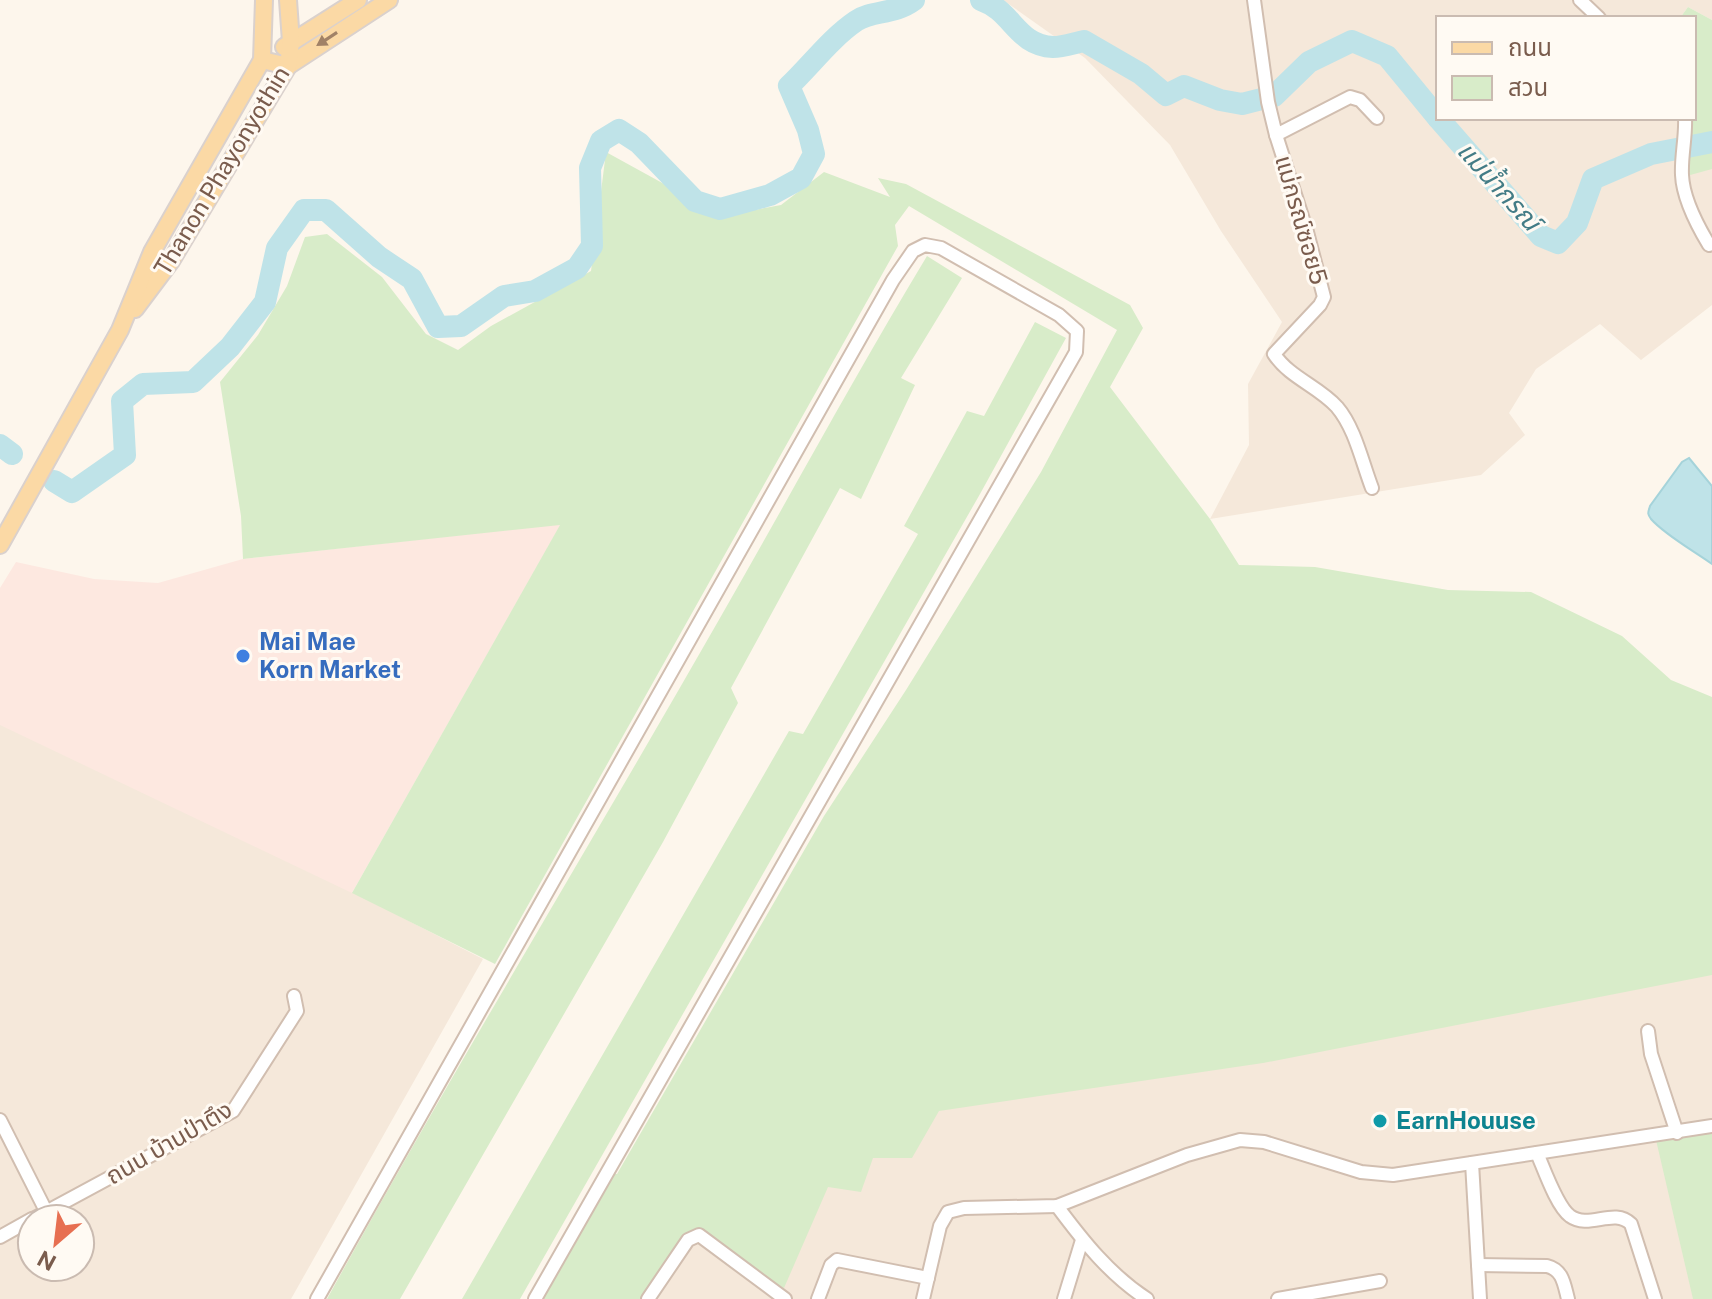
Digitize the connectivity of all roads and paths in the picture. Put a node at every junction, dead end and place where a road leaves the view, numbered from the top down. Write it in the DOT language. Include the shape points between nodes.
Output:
graph roads {
  1 [pos="264,0"];
  2 [pos="288,0"];
  3 [pos="358,0"];
  4 [pos="389,0"];
  5 [pos="1254,0"];
  6 [pos="1581,0"];
  7 [pos="1597,16"];
  8 [pos="325,21"];
  9 [pos="291,42"];
  10 [pos="262,60"];
  11 [pos="288,66"];
  12 [pos="1377,118"];
  13 [pos="1685,120"];
  14 [pos="1276,135"];
  15 [pos="1709,245"];
  16 [pos="120,330"];
  17 [pos="1372,488"];
  18 [pos="0,545"];
  19 [pos="294,996"];
  20 [pos="1648,1031"];
  21 [pos="0,1120"];
  22 [pos="1712,1126"];
  23 [pos="1677,1133"];
  24 [pos="1537,1153"];
  25 [pos="1472,1163"];
  26 [pos="42,1203"];
  27 [pos="61,1203"];
  28 [pos="1057,1206"];
  29 [pos="1082,1240"];
  30 [pos="1478,1265"];
  31 [pos="928,1278"];
  32 [pos="1380,1281"];
  33 [pos="317,1299"];
  34 [pos="535,1299"];
  35 [pos="648,1299"];
  36 [pos="785,1299"];
  37 [pos="818,1299"];
  38 [pos="923,1299"];
  39 [pos="1064,1299"];
  40 [pos="1147,1299"];
  41 [pos="1278,1299"];
  42 [pos="1480,1299"];
  43 [pos="1568,1299"];
  44 [pos="1655,1299"];
  1 -- 10 [label="main road, Thanon Phayonyothin"];
  2 -- 8 [label="main road" via="301,24"];
  2 -- 9 [label="main road, Thanon Phayonyothin"];
  3 -- 8 [label="main road"];
  4 -- 11 [label="main road, one-way"];
  5 -- 14 [label="street"];
  6 -- 7 [label="street"];
  8 -- 9 [label="main road"];
  9 -- 10 [label="main road"];
  9 -- 11 [label="main road, Thanon Phayonyothin"];
  10 -- 11 [label="main road"];
  10 -- 16 [label="main road, Thanon Phayonyothin" via="152,252"];
  11 -- 16 [label="main road, Thanon Phayonyothin" via="171,261"];
  12 -- 14 [label="street" via="1350,97"];
  13 -- 15 [label="street" via="1683,189"];
  14 -- 17 [label="street, แม่กรณ์ซอย5" via="1324,297 1274,354 1282,366 1336,406"];
  16 -- 18 [label="main road, Thanon Phayonyothin"];
  19 -- 27 [label="street, ถนน บ้านป่าตึง" via="297,1011 233,1111"];
  20 -- 23 [label="street"];
  21 -- 26 [label="street"];
  22 -- 23 [label="street"];
  23 -- 24 [label="street"];
  24 -- 25 [label="street"];
  24 -- 44 [label="street" via="1567,1215 1579,1221 1625,1218 1631,1224"];
  25 -- 28 [label="street" via="1393,1175 1361,1172 1264,1142 1240,1140"];
  25 -- 30 [label="street"];
  28 -- 29 [label="street"];
  28 -- 31 [label="street" via="948,1212"];
  29 -- 39 [label="street"];
  29 -- 40 [label="street"];
  30 -- 42 [label="street"];
  30 -- 43 [label="street" via="1556,1268"];
  31 -- 37 [label="street" via="837,1260"];
  31 -- 38 [label="street"];
  32 -- 41 [label="street"];
  33 -- 34 [label="street" via="893,280 913,251 925,245 941,248 1059,315 1077,331 1076,352"];
  35 -- 36 [label="street" via="688,1240 699,1235"];
}
